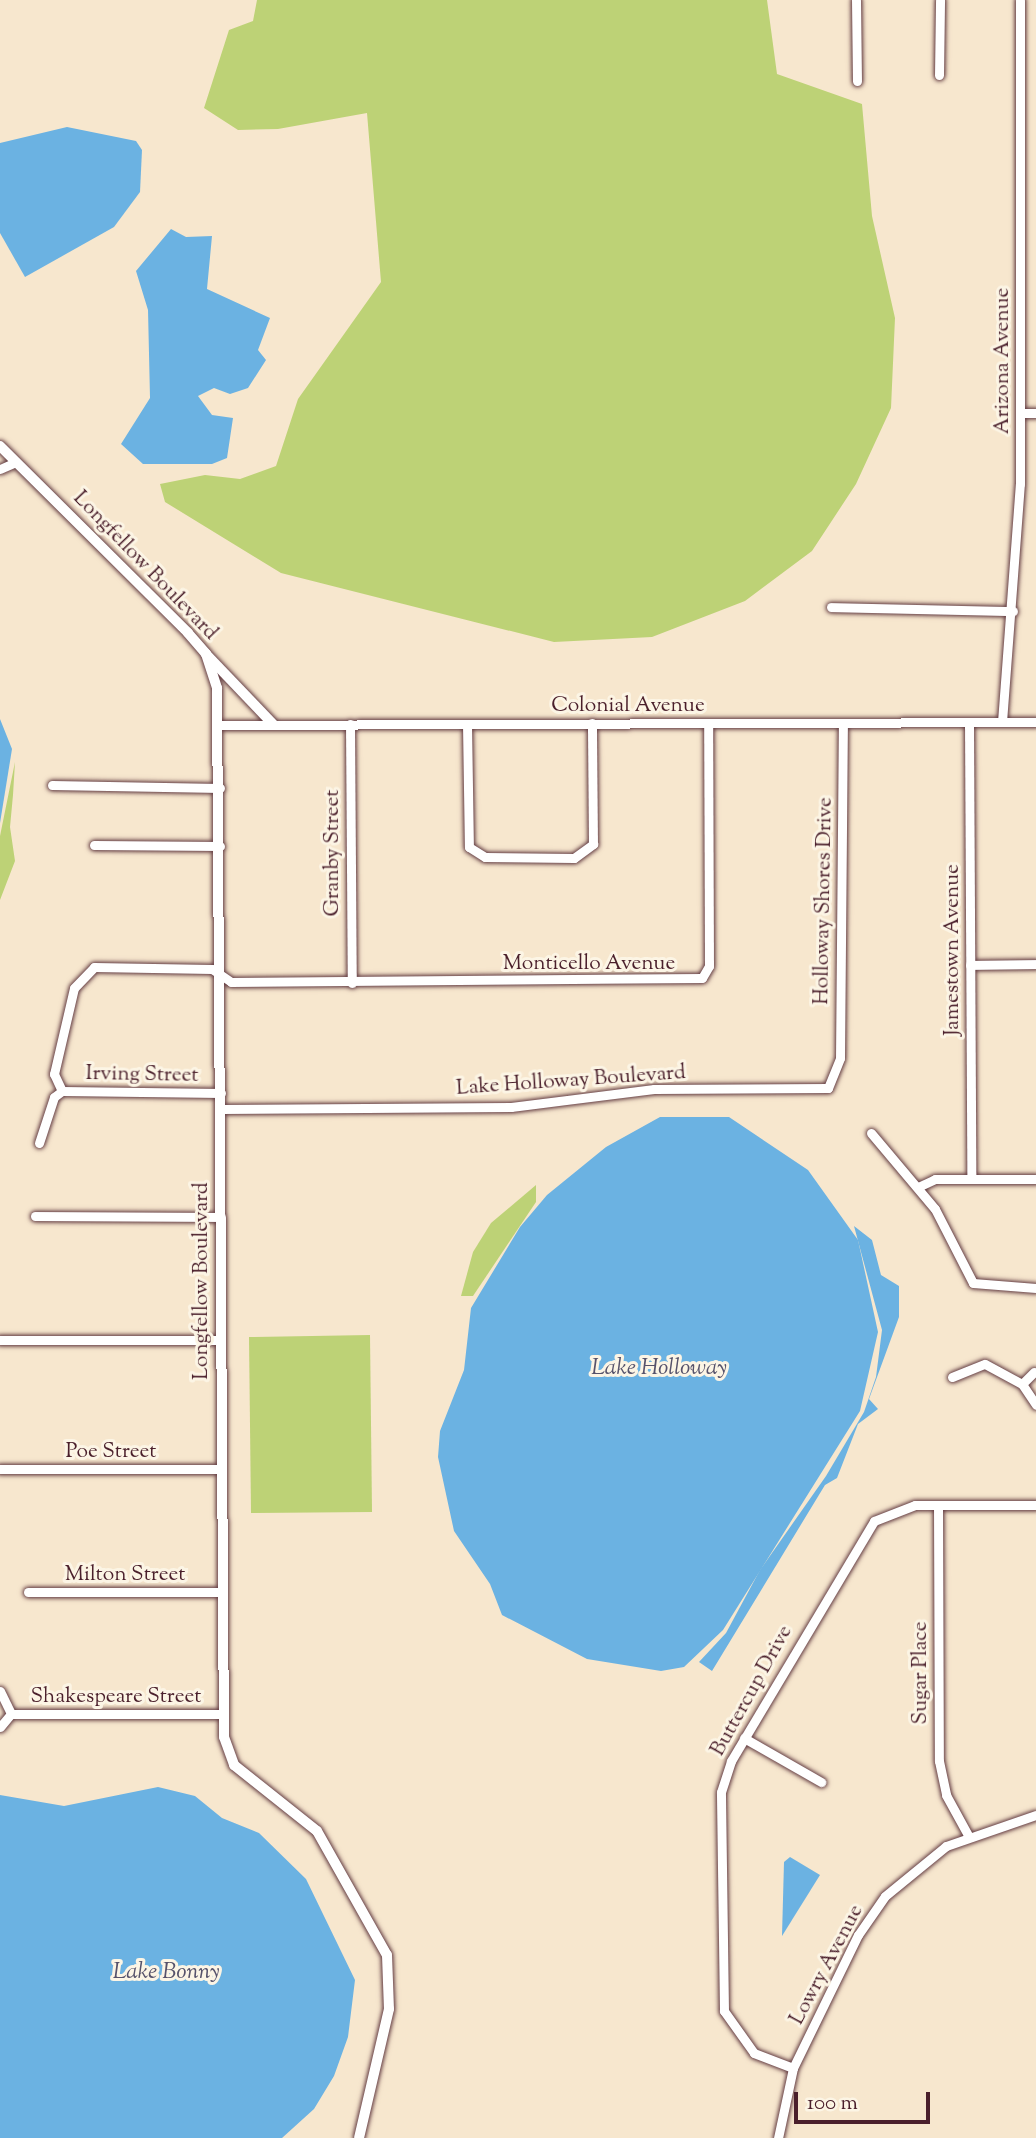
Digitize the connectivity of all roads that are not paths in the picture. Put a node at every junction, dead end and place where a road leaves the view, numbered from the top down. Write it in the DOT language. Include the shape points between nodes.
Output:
graph roads {
  1 [pos="856,0"];
  2 [pos="940,0"];
  3 [pos="1020,0"];
  4 [pos="939,75"];
  5 [pos="857,81"];
  6 [pos="1020,413"];
  7 [pos="1036,414"];
  8 [pos="0,446"];
  9 [pos="16,462"];
  10 [pos="0,469"];
  11 [pos="831,607"];
  12 [pos="1013,611"];
  13 [pos="206,654"];
  14 [pos="969,722"];
  15 [pos="1002,722"];
  16 [pos="1036,722"];
  17 [pos="592,723"];
  18 [pos="708,723"];
  19 [pos="844,723"];
  20 [pos="273,724"];
  21 [pos="350,724"];
  22 [pos="467,724"];
  23 [pos="221,725"];
  24 [pos="52,785"];
  25 [pos="220,788"];
  26 [pos="94,845"];
  27 [pos="220,846"];
  28 [pos="1036,964"];
  29 [pos="970,965"];
  30 [pos="221,975"];
  31 [pos="352,983"];
  32 [pos="836,1080"];
  33 [pos="62,1091"];
  34 [pos="221,1093"];
  35 [pos="221,1109"];
  36 [pos="871,1133"];
  37 [pos="39,1143"];
  38 [pos="971,1179"];
  39 [pos="1036,1179"];
  40 [pos="918,1187"];
  41 [pos="35,1216"];
  42 [pos="221,1217"];
  43 [pos="1036,1287"];
  44 [pos="0,1340"];
  45 [pos="221,1340"];
  46 [pos="1034,1372"];
  47 [pos="952,1377"];
  48 [pos="1022,1384"];
  49 [pos="1036,1405"];
  50 [pos="0,1469"];
  51 [pos="222,1469"];
  52 [pos="939,1505"];
  53 [pos="1036,1505"];
  54 [pos="28,1592"];
  55 [pos="222,1592"];
  56 [pos="0,1691"];
  57 [pos="11,1714"];
  58 [pos="221,1714"];
  59 [pos="0,1727"];
  60 [pos="744,1738"];
  61 [pos="821,1782"];
  62 [pos="1036,1815"];
  63 [pos="968,1835"];
  64 [pos="793,2068"];
  65 [pos="359,2138"];
  66 [pos="778,2138"];
  1 -- 5 [label="street"];
  2 -- 4 [label="street"];
  3 -- 6 [label="street, Arizona Avenue"];
  6 -- 7 [label="street"];
  6 -- 12 [label="street, Arizona Avenue"];
  8 -- 9 [label="street, Longfellow Boulevard"];
  9 -- 10 [label="street"];
  9 -- 13 [label="street, Longfellow Boulevard"];
  11 -- 12 [label="street"];
  12 -- 15 [label="street, Arizona Avenue"];
  13 -- 20 [label="street"];
  13 -- 23 [label="street, Longfellow Boulevard"];
  14 -- 15 [label="street, Colonial Avenue"];
  14 -- 19 [label="street, Colonial Avenue"];
  14 -- 29 [label="street, Jamestown Avenue"];
  15 -- 16 [label="street, Colonial Avenue"];
  17 -- 18 [label="street, Colonial Avenue"];
  17 -- 22 [label="street, Colonial Avenue"];
  17 -- 22 [label="street" via="593,844 574,858 485,857 470,847"];
  18 -- 19 [label="street, Colonial Avenue"];
  18 -- 31 [label="street, Monticello Avenue" via="709,966 702,978"];
  19 -- 32 [label="street, Holloway Shores Drive"];
  20 -- 21 [label="street, Colonial Avenue"];
  20 -- 23 [label="street, Colonial Avenue"];
  21 -- 22 [label="street, Colonial Avenue"];
  21 -- 31 [label="street, Granby Street"];
  23 -- 25 [label="street, Longfellow Boulevard"];
  24 -- 25 [label="street"];
  25 -- 27 [label="street, Longfellow Boulevard"];
  26 -- 27 [label="street"];
  27 -- 30 [label="street, Longfellow Boulevard"];
  28 -- 29 [label="street"];
  29 -- 38 [label="street, Jamestown Avenue"];
  30 -- 31 [label="street, Monticello Avenue" via="231,982"];
  30 -- 33 [label="street, Monticello Avenue" via="212,969 94,967 74,988 54,1074"];
  30 -- 34 [label="street, Longfellow Boulevard"];
  32 -- 35 [label="street, Lake Holloway Boulevard" via="818,1089 654,1089 511,1107"];
  33 -- 34 [label="street, Irving Street"];
  33 -- 37 [label="street" via="54,1097"];
  34 -- 35 [label="street, Longfellow Boulevard"];
  35 -- 42 [label="street, Longfellow Boulevard"];
  36 -- 40 [label="street"];
  38 -- 39 [label="street"];
  38 -- 40 [label="street" via="935,1179"];
  40 -- 43 [label="street" via="949,1231 973,1283"];
  41 -- 42 [label="street"];
  42 -- 45 [label="street, Longfellow Boulevard"];
  44 -- 45 [label="street"];
  45 -- 51 [label="street, Longfellow Boulevard"];
  46 -- 48 [label="street"];
  47 -- 48 [label="street" via="985,1364"];
  48 -- 49 [label="street"];
  50 -- 51 [label="street, Poe Street"];
  51 -- 55 [label="street, Longfellow Boulevard"];
  52 -- 53 [label="street, Buttercup Drive"];
  52 -- 60 [label="street, Buttercup Drive" via="902,1507 864,1530"];
  52 -- 63 [label="street, Sugar Place" via="939,1761 946,1795"];
  54 -- 55 [label="street, Milton Street"];
  55 -- 58 [label="street, Longfellow Boulevard"];
  56 -- 57 [label="street, Shakespeare Street"];
  57 -- 58 [label="street, Shakespeare Street"];
  57 -- 59 [label="street, Shakespeare Street"];
  58 -- 65 [label="street, Longfellow Boulevard" via="234,1765 317,1831 387,1955 389,2009"];
  60 -- 61 [label="street"];
  60 -- 64 [label="street, Buttercup Drive" via="721,1792 724,2011 754,2053"];
  62 -- 63 [label="street, Lowry Avenue"];
  63 -- 64 [label="street, Lowry Avenue" via="924,1860 886,1896 854,1942"];
  64 -- 66 [label="street, Lowry Avenue"];
}
